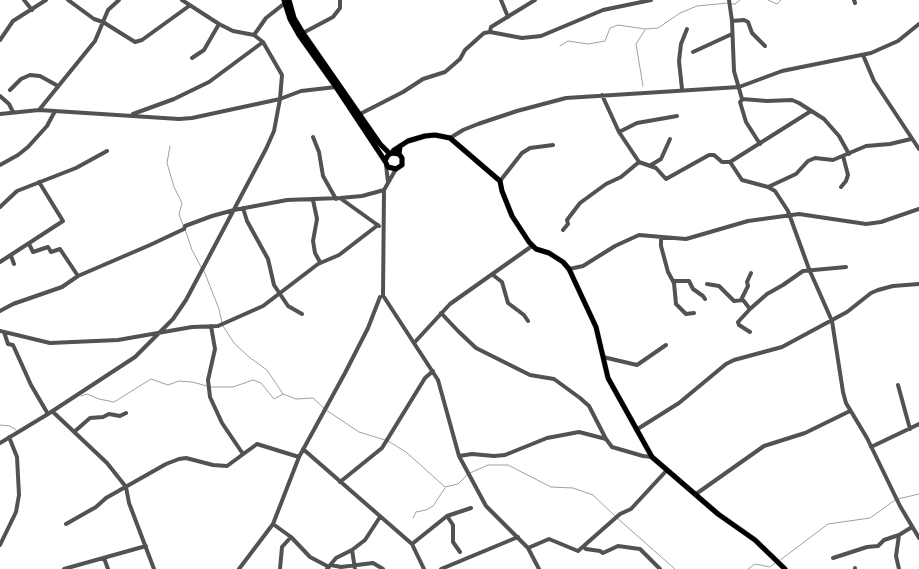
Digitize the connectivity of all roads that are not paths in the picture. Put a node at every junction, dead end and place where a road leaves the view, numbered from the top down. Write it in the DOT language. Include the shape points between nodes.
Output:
graph roads {
  1 [pos="24,0"];
  2 [pos="46,0"];
  3 [pos="68,0"];
  4 [pos="119,0"];
  5 [pos="182,0"];
  6 [pos="340,0"];
  7 [pos="501,0"];
  8 [pos="535,0"];
  9 [pos="651,0"];
  10 [pos="729,0"];
  11 [pos="286,1"];
  12 [pos="636,1"];
  13 [pos="189,6"];
  14 [pos="32,10"];
  15 [pos="508,17"];
  16 [pos="732,21"];
  17 [pos="103,22"];
  18 [pos="219,24"];
  19 [pos="919,24"];
  20 [pos="687,29"];
  21 [pos="490,32"];
  22 [pos="301,34"];
  23 [pos="732,34"];
  24 [pos="254,36"];
  25 [pos="0,40"];
  26 [pos="263,42"];
  27 [pos="765,46"];
  28 [pos="693,52"];
  29 [pos="864,55"];
  30 [pos="192,58"];
  31 [pos="58,86"];
  32 [pos="336,86"];
  33 [pos="739,87"];
  34 [pos="682,89"];
  35 [pos="10,90"];
  36 [pos="344,95"];
  37 [pos="602,95"];
  38 [pos="0,96"];
  39 [pos="280,98"];
  40 [pos="744,99"];
  41 [pos="39,110"];
  42 [pos="55,111"];
  43 [pos="811,111"];
  44 [pos="13,112"];
  45 [pos="0,114"];
  46 [pos="131,115"];
  47 [pos="358,115"];
  48 [pos="677,116"];
  49 [pos="619,132"];
  50 [pos="313,137"];
  51 [pos="450,138"];
  52 [pos="670,139"];
  53 [pos="911,139"];
  54 [pos="760,144"];
  55 [pos="553,145"];
  56 [pos="400,146"];
  57 [pos="919,149"];
  58 [pos="107,151"];
  59 [pos="391,153"];
  60 [pos="399,154"];
  61 [pos="849,154"];
  62 [pos="844,156"];
  63 [pos="639,162"];
  64 [pos="730,162"];
  65 [pos="386,163"];
  66 [pos="0,165"];
  67 [pos="651,165"];
  68 [pos="396,169"];
  69 [pos="500,181"];
  70 [pos="39,182"];
  71 [pos="388,182"];
  72 [pos="768,187"];
  73 [pos="841,187"];
  74 [pos="384,190"];
  75 [pos="338,198"];
  76 [pos="313,200"];
  77 [pos="0,207"];
  78 [pos="243,208"];
  79 [pos="919,209"];
  80 [pos="234,210"];
  81 [pos="789,215"];
  82 [pos="378,225"];
  83 [pos="384,226"];
  84 [pos="563,230"];
  85 [pos="661,237"];
  86 [pos="29,244"];
  87 [pos="532,246"];
  88 [pos="11,256"];
  89 [pos="0,262"];
  90 [pos="320,262"];
  91 [pos="14,264"];
  92 [pos="846,267"];
  93 [pos="569,269"];
  94 [pos="809,269"];
  95 [pos="750,273"];
  96 [pos="493,275"];
  97 [pos="78,276"];
  98 [pos="674,280"];
  99 [pos="707,284"];
  100 [pos="919,284"];
  101 [pos="280,294"];
  102 [pos="382,297"];
  103 [pos="705,299"];
  104 [pos="741,300"];
  105 [pos="750,309"];
  106 [pos="0,311"];
  107 [pos="441,313"];
  108 [pos="694,313"];
  109 [pos="302,314"];
  110 [pos="528,321"];
  111 [pos="832,321"];
  112 [pos="211,326"];
  113 [pos="2,331"];
  114 [pos="750,332"];
  115 [pos="159,333"];
  116 [pos="414,343"];
  117 [pos="666,345"];
  118 [pos="604,357"];
  119 [pos="433,371"];
  120 [pos="898,385"];
  121 [pos="850,412"];
  122 [pos="50,413"];
  123 [pos="126,413"];
  124 [pos="919,424"];
  125 [pos="910,429"];
  126 [pos="636,430"];
  127 [pos="74,432"];
  128 [pos="9,437"];
  129 [pos="606,439"];
  130 [pos="0,443"];
  131 [pos="871,447"];
  132 [pos="303,449"];
  133 [pos="243,454"];
  134 [pos="459,456"];
  135 [pos="299,457"];
  136 [pos="652,457"];
  137 [pos="667,470"];
  138 [pos="340,482"];
  139 [pos="126,487"];
  140 [pos="696,494"];
  141 [pos="471,508"];
  142 [pos="380,516"];
  143 [pos="447,516"];
  144 [pos="66,524"];
  145 [pos="272,524"];
  146 [pos="912,527"];
  147 [pos="0,529"];
  148 [pos="5,533"];
  149 [pos="898,536"];
  150 [pos="291,537"];
  151 [pos="518,537"];
  152 [pos="919,538"];
  153 [pos="412,544"];
  154 [pos="0,545"];
  155 [pos="146,546"];
  156 [pos="584,546"];
  157 [pos="528,548"];
  158 [pos="352,550"];
  159 [pos="460,552"];
  160 [pos="104,558"];
  161 [pos="833,558"];
  162 [pos="329,567"];
  163 [pos="355,567"];
  164 [pos="785,568"];
  165 [pos="64,569"];
  166 [pos="108,569"];
  167 [pos="154,569"];
  168 [pos="238,569"];
  169 [pos="280,569"];
  170 [pos="383,569"];
  171 [pos="424,569"];
  172 [pos="441,569"];
  173 [pos="539,569"];
  174 [pos="660,569"];
  175 [pos="898,569"];
  1 -- 14 [label="street"];
  2 -- 14 [label="street"];
  3 -- 17 [label="street" via="94,19"];
  4 -- 17 [label="street" via="108,10"];
  5 -- 13 [label="street"];
  6 -- 22 [label="street" via="340,8 333,17"];
  7 -- 15 [label="street"];
  8 -- 15 [label="street"];
  9 -- 12 [label="street"];
  10 -- 16 [label="street"];
  11 -- 22 [label="main road" via="290,19"];
  11 -- 24 [label="street" via="266,18"];
  12 -- 21 [label="street" via="602,10 542,36 522,38"];
  13 -- 17 [label="street" via="139,41 131,40"];
  13 -- 18 [label="street"];
  14 -- 25 [label="street" via="13,21"];
  15 -- 21 [label="street" via="491,27"];
  16 -- 23 [label="street"];
  16 -- 27 [label="street" via="748,22 752,33"];
  17 -- 31 [label="street" via="95,41"];
  18 -- 24 [label="street" via="233,31"];
  18 -- 30 [label="street" via="204,50"];
  19 -- 29 [label="street" via="898,41"];
  20 -- 34 [label="street" via="680,44"];
  21 -- 47 [label="street" via="467,47 460,59 445,72 423,79"];
  22 -- 32 [label="main road"];
  22 -- 36 [label="main road"];
  23 -- 28 [label="street"];
  23 -- 33 [label="street" via="734,71"];
  24 -- 26 [label="street"];
  26 -- 39 [label="street" via="282,75"];
  26 -- 46 [label="street" via="209,82 174,99"];
  29 -- 33 [label="street" via="782,71"];
  29 -- 53 [label="street" via="874,81"];
  31 -- 35 [label="street" via="30,74"];
  31 -- 41 [label="street"];
  32 -- 36 [label="main road"];
  32 -- 39 [label="street" via="301,91"];
  33 -- 34 [label="street"];
  33 -- 40 [label="street"];
  34 -- 37 [label="street"];
  36 -- 47 [label="main road"];
  37 -- 49 [label="street"];
  37 -- 51 [label="street" via="549,101 472,126"];
  38 -- 44 [label="street"];
  39 -- 46 [label="street" via="192,118"];
  39 -- 80 [label="street" via="272,137"];
  40 -- 43 [label="street" via="792,100"];
  40 -- 54 [label="street" via="740,102 746,122"];
  41 -- 42 [label="street"];
  41 -- 44 [label="street"];
  42 -- 46 [label="street"];
  42 -- 66 [label="street" via="47,126 28,147"];
  43 -- 54 [label="street"];
  43 -- 61 [label="street" via="830,125"];
  44 -- 45 [label="street"];
  47 -- 59 [label="main road" via="380,144"];
  47 -- 65 [label="main road"];
  48 -- 49 [label="street" via="637,123"];
  49 -- 63 [label="street"];
  50 -- 75 [label="street" via="319,152 323,176"];
  51 -- 56 [label="main road" via="428,136 410,140"];
  51 -- 69 [label="main road"];
  52 -- 67 [label="street" via="662,159"];
  53 -- 57 [label="street"];
  53 -- 61 [label="street" via="890,144 872,144"];
  54 -- 64 [label="street"];
  55 -- 69 [label="street" via="530,148 522,153"];
  56 -- 59 [label="main road"];
  56 -- 60 [label="main road"];
  58 -- 70 [label="street" via="76,168"];
  59 -- 60 [label="main road"];
  59 -- 65 [label="main road"];
  60 -- 68 [label="main road" via="402,162"];
  61 -- 62 [label="street"];
  62 -- 72 [label="street" via="833,160 811,160 796,174"];
  62 -- 73 [label="street" via="848,175"];
  63 -- 67 [label="street"];
  63 -- 84 [label="street" via="621,177 580,202"];
  64 -- 67 [label="street" via="722,162 714,155 709,155 666,179"];
  64 -- 72 [label="street" via="742,180"];
  65 -- 68 [label="main road" via="390,169"];
  65 -- 71 [label="street"];
  68 -- 71 [label="street"];
  69 -- 87 [label="main road" via="512,216"];
  70 -- 77 [label="street" via="17,191"];
  70 -- 86 [label="street" via="63,221"];
  71 -- 74 [label="street"];
  72 -- 81 [label="street" via="775,191"];
  74 -- 75 [label="street" via="362,196"];
  74 -- 83 [label="street"];
  75 -- 76 [label="street"];
  75 -- 82 [label="street"];
  76 -- 78 [label="street" via="287,200"];
  76 -- 90 [label="street" via="317,219 313,241"];
  78 -- 80 [label="street"];
  78 -- 101 [label="street" via="247,221 266,252 273,283"];
  79 -- 81 [label="street" via="881,222 866,224 813,215"];
  80 -- 97 [label="street" via="184,228 136,252"];
  80 -- 115 [label="street" via="182,307"];
  81 -- 85 [label="street" via="748,221 686,239"];
  81 -- 94 [label="street"];
  82 -- 83 [label="street"];
  82 -- 90 [label="street" via="339,255"];
  83 -- 102 [label="street"];
  85 -- 93 [label="street" via="639,234 588,263"];
  85 -- 98 [label="street" via="662,253 668,272"];
  86 -- 88 [label="street"];
  86 -- 97 [label="street" via="33,252 48,247 51,252 60,248"];
  87 -- 93 [label="main road" via="554,256"];
  87 -- 96 [label="street"];
  88 -- 89 [label="street"];
  88 -- 91 [label="street"];
  90 -- 101 [label="street"];
  92 -- 94 [label="street"];
  93 -- 118 [label="main road" via="596,327"];
  94 -- 105 [label="street" via="767,294"];
  94 -- 111 [label="street"];
  95 -- 104 [label="street" via="748,287"];
  96 -- 107 [label="street"];
  96 -- 110 [label="street" via="502,282 508,303"];
  97 -- 106 [label="street" via="62,287"];
  98 -- 103 [label="street" via="689,281 693,289"];
  98 -- 108 [label="street" via="677,307 686,314"];
  99 -- 104 [label="street" via="718,286 734,301"];
  100 -- 111 [label="street" via="878,290"];
  101 -- 109 [label="street" via="288,306"];
  101 -- 112 [label="street" via="263,306 234,320"];
  102 -- 116 [label="street"];
  102 -- 132 [label="street" via="324,414"];
  104 -- 105 [label="street"];
  105 -- 114 [label="street" via="738,324"];
  107 -- 116 [label="street"];
  107 -- 129 [label="street" via="476,348 530,375 554,378 589,406"];
  111 -- 121 [label="street" via="843,392"];
  111 -- 126 [label="street" via="782,347 740,357 726,364 679,403"];
  112 -- 115 [label="street"];
  112 -- 133 [label="street" via="215,349 208,380 210,397 222,422"];
  113 -- 115 [label="street" via="50,343 118,340"];
  113 -- 122 [label="street" via="8,344 13,346 31,385"];
  115 -- 122 [label="street" via="135,357"];
  116 -- 119 [label="street"];
  117 -- 118 [label="street" via="636,365"];
  118 -- 126 [label="main road" via="608,378"];
  119 -- 134 [label="street" via="441,390"];
  119 -- 138 [label="street" via="425,378 382,448"];
  120 -- 125 [label="street"];
  121 -- 131 [label="street"];
  121 -- 140 [label="street" via="805,433 764,446"];
  122 -- 127 [label="street"];
  122 -- 128 [label="street"];
  123 -- 127 [label="street" via="120,416 109,414 90,418"];
  124 -- 125 [label="street"];
  125 -- 131 [label="street"];
  126 -- 136 [label="main road"];
  127 -- 139 [label="street" via="107,463"];
  128 -- 130 [label="street"];
  128 -- 148 [label="street" via="17,457 19,495 16,512"];
  129 -- 134 [label="street" via="579,432 547,438 505,455"];
  129 -- 136 [label="street" via="614,448"];
  131 -- 146 [label="street"];
  132 -- 135 [label="street"];
  132 -- 138 [label="street"];
  133 -- 135 [label="street" via="253,445 260,444"];
  133 -- 139 [label="street" via="227,466 179,459"];
  134 -- 151 [label="street" via="486,506"];
  135 -- 145 [label="street"];
  136 -- 137 [label="main road"];
  137 -- 140 [label="main road"];
  137 -- 156 [label="street" via="631,509 620,514"];
  138 -- 142 [label="street"];
  139 -- 144 [label="street"];
  139 -- 155 [label="street"];
  140 -- 164 [label="main road" via="774,556"];
  141 -- 143 [label="street"];
  142 -- 153 [label="street"];
  142 -- 158 [label="street" via="365,540"];
  143 -- 153 [label="street"];
  143 -- 159 [label="street" via="453,525 453,542"];
  145 -- 150 [label="street"];
  145 -- 168 [label="street"];
  146 -- 149 [label="street"];
  146 -- 152 [label="street"];
  147 -- 148 [label="street"];
  148 -- 154 [label="street"];
  149 -- 161 [label="street" via="884,540 878,546"];
  149 -- 175 [label="street"];
  150 -- 162 [label="street" via="310,557"];
  150 -- 169 [label="street" via="282,547"];
  151 -- 157 [label="street"];
  151 -- 172 [label="street"];
  153 -- 171 [label="street"];
  155 -- 160 [label="street"];
  155 -- 167 [label="street"];
  156 -- 157 [label="street" via="578,551 549,539"];
  156 -- 174 [label="street" via="586,549 603,553 618,546 640,549"];
  157 -- 173 [label="street"];
  158 -- 162 [label="street" via="336,558"];
  158 -- 163 [label="street"];
  160 -- 165 [label="street"];
  160 -- 166 [label="street"];
  162 -- 163 [label="street"];
  163 -- 170 [label="street" via="373,564"];
}
